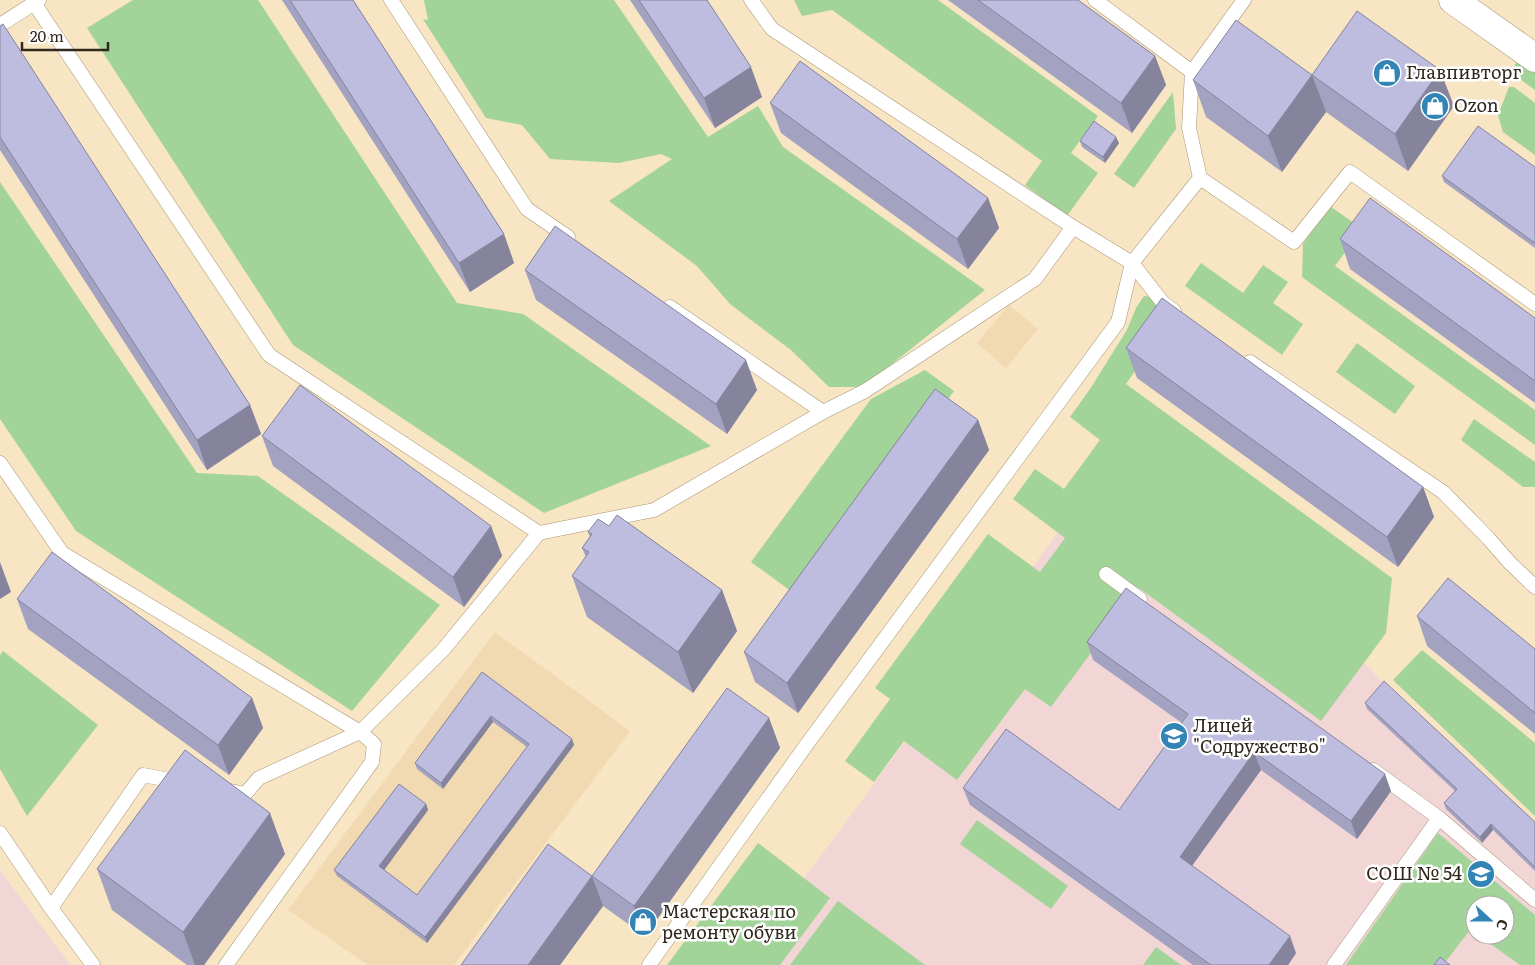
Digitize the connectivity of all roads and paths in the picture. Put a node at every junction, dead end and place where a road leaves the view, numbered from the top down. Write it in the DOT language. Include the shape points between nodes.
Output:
graph roads {
  1 [pos="391,0"];
  2 [pos="751,0"];
  3 [pos="1095,0"];
  4 [pos="1244,0"];
  5 [pos="1452,0"];
  6 [pos="36,2"];
  7 [pos="0,25"];
  8 [pos="1535,58"];
  9 [pos="1192,72"];
  10 [pos="1200,178"];
  11 [pos="1073,227"];
  12 [pos="576,242"];
  13 [pos="1132,263"];
  14 [pos="658,299"];
  15 [pos="1535,304"];
  16 [pos="1184,318"];
  17 [pos="1239,355"];
  18 [pos="823,412"];
  19 [pos="0,463"];
  20 [pos="539,533"];
  21 [pos="1106,574"];
  22 [pos="1535,587"];
  23 [pos="1154,609"];
  24 [pos="360,732"];
  25 [pos="1361,762"];
  26 [pos="190,784"];
  27 [pos="208,787"];
  28 [pos="1439,818"];
  29 [pos="0,833"];
  30 [pos="1535,900"];
  31 [pos="52,908"];
  32 [pos="93,965"];
  33 [pos="226,965"];
  34 [pos="650,965"];
  35 [pos="1334,965"];
  1 -- 12 [label="lane" via="527,209"];
  2 -- 11 [label="lane" via="772,30"];
  3 -- 9 [label="lane"];
  4 -- 9 [label="lane"];
  5 -- 8 [label="street"];
  6 -- 7 [label="lane"];
  6 -- 20 [label="lane" via="269,355"];
  9 -- 10 [label="lane" via="1189,128"];
  10 -- 13 [label="lane"];
  10 -- 15 [label="lane" via="1294,242 1350,172"];
  11 -- 13 [label="lane"];
  11 -- 18 [label="lane" via="1035,278 865,390"];
  13 -- 16 [label="lane" via="1163,304"];
  13 -- 34 [label="lane" via="1118,322 807,744"];
  14 -- 18 [label="lane"];
  17 -- 22 [label="lane" via="1443,492"];
  18 -- 20 [label="lane" via="654,510"];
  19 -- 24 [label="lane" via="62,553"];
  20 -- 24 [label="lane" via="443,650"];
  21 -- 23 [label="lane"];
  24 -- 27 [label="lane" via="259,778 246,794"];
  24 -- 33 [label="lane" via="374,744 372,762"];
  25 -- 28 [label="lane"];
  26 -- 31 [label="lane" via="143,775"];
  28 -- 30 [label="lane"];
  28 -- 35 [label="lane"];
  29 -- 31 [label="lane"];
  31 -- 32 [label="lane"];
}
